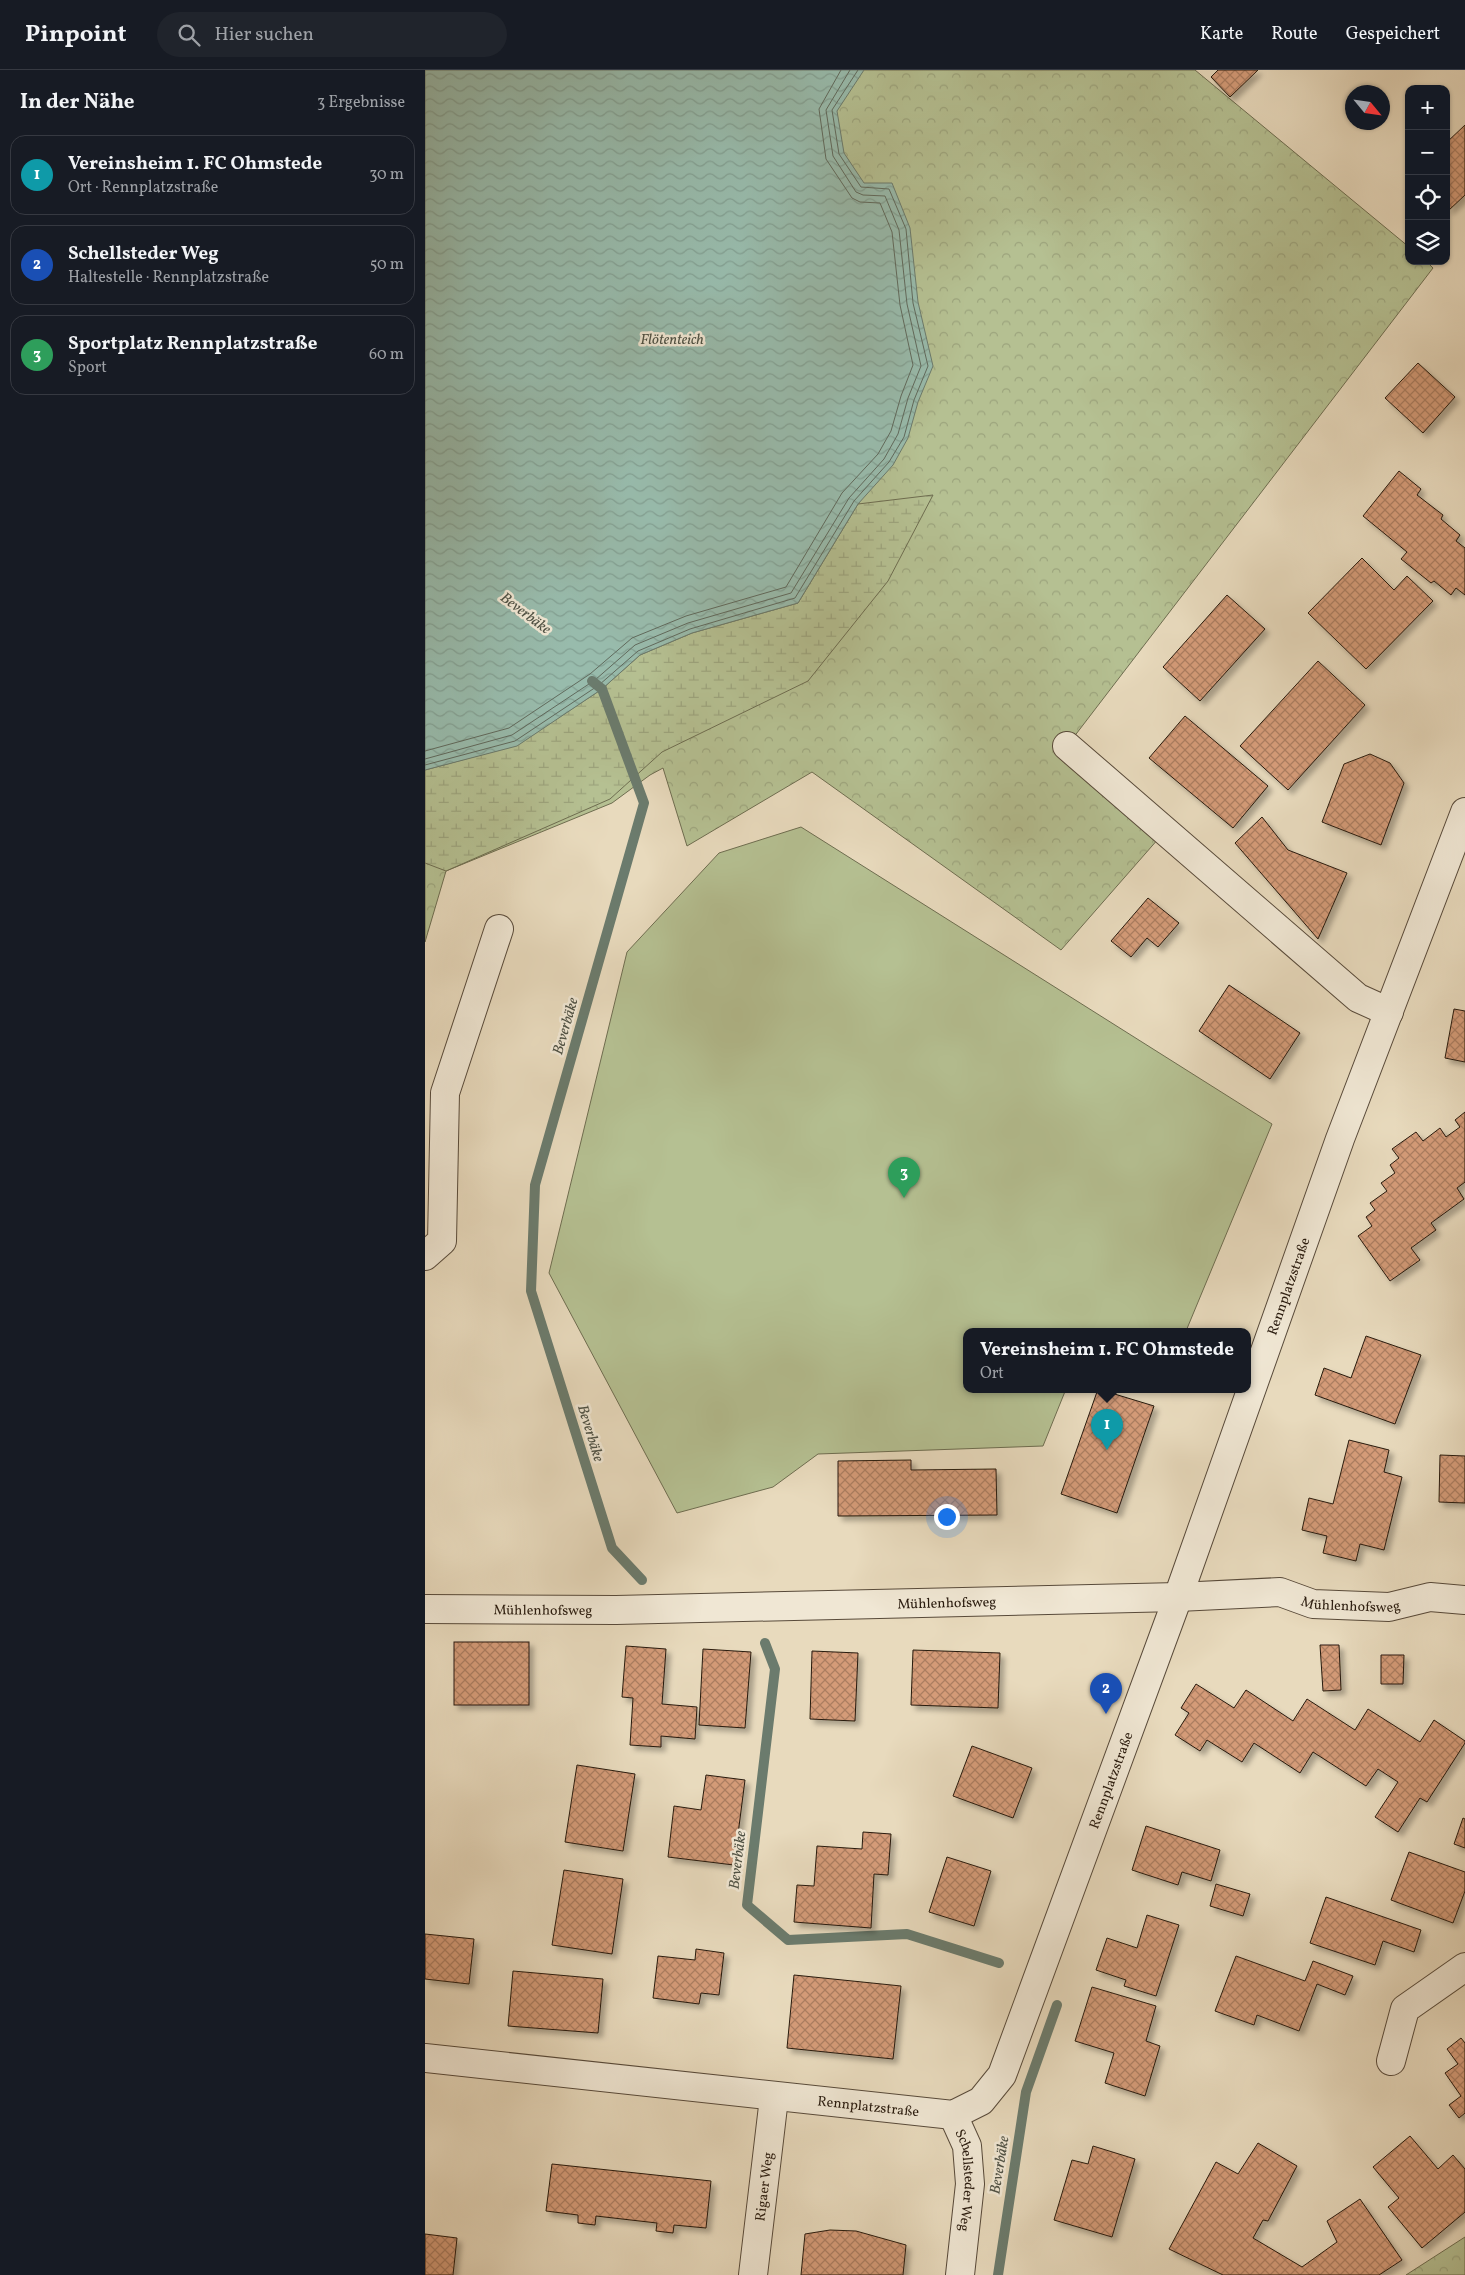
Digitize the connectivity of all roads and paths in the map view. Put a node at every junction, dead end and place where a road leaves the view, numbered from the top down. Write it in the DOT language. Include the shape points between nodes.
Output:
graph roads {
  1 [pos="1067,746"];
  2 [pos="1465,812"];
  3 [pos="499,929"];
  4 [pos="1389,1012"];
  5 [pos="425,1256"];
  6 [pos="1251,1389"];
  7 [pos="1250,1393"];
  8 [pos="1177,1597"];
  9 [pos="1465,1600"];
  10 [pos="425,1609"];
  11 [pos="1465,1967"];
  12 [pos="425,2058"];
  13 [pos="1391,2061"];
  14 [pos="774,2098"];
  15 [pos="953,2116"];
  16 [pos="753,2275"];
  17 [pos="960,2275"];
  1 -- 4 [label="street" via="1358,998"];
  2 -- 4 [label="street, Rennplatzstraße"];
  3 -- 5 [label="street" via="445,1093 443,1241"];
  4 -- 6 [label="street, Rennplatzstraße"];
  7 -- 8 [label="street, Rennplatzstraße"];
  8 -- 9 [label="street, Mühlenhofsweg" via="1280,1592 1313,1604 1389,1607 1430,1596"];
  8 -- 10 [label="street, Mühlenhofsweg" via="616,1610"];
  8 -- 15 [label="street, Rennplatzstraße" via="1002,2076 981,2101"];
  11 -- 13 [label="street" via="1405,2008"];
  12 -- 14 [label="street, Rennplatzstraße"];
  14 -- 15 [label="street, Rennplatzstraße"];
  14 -- 16 [label="street, Rigaer Weg"];
  15 -- 17 [label="street, Schellsteder Weg" via="967,2146 970,2184"];
}
